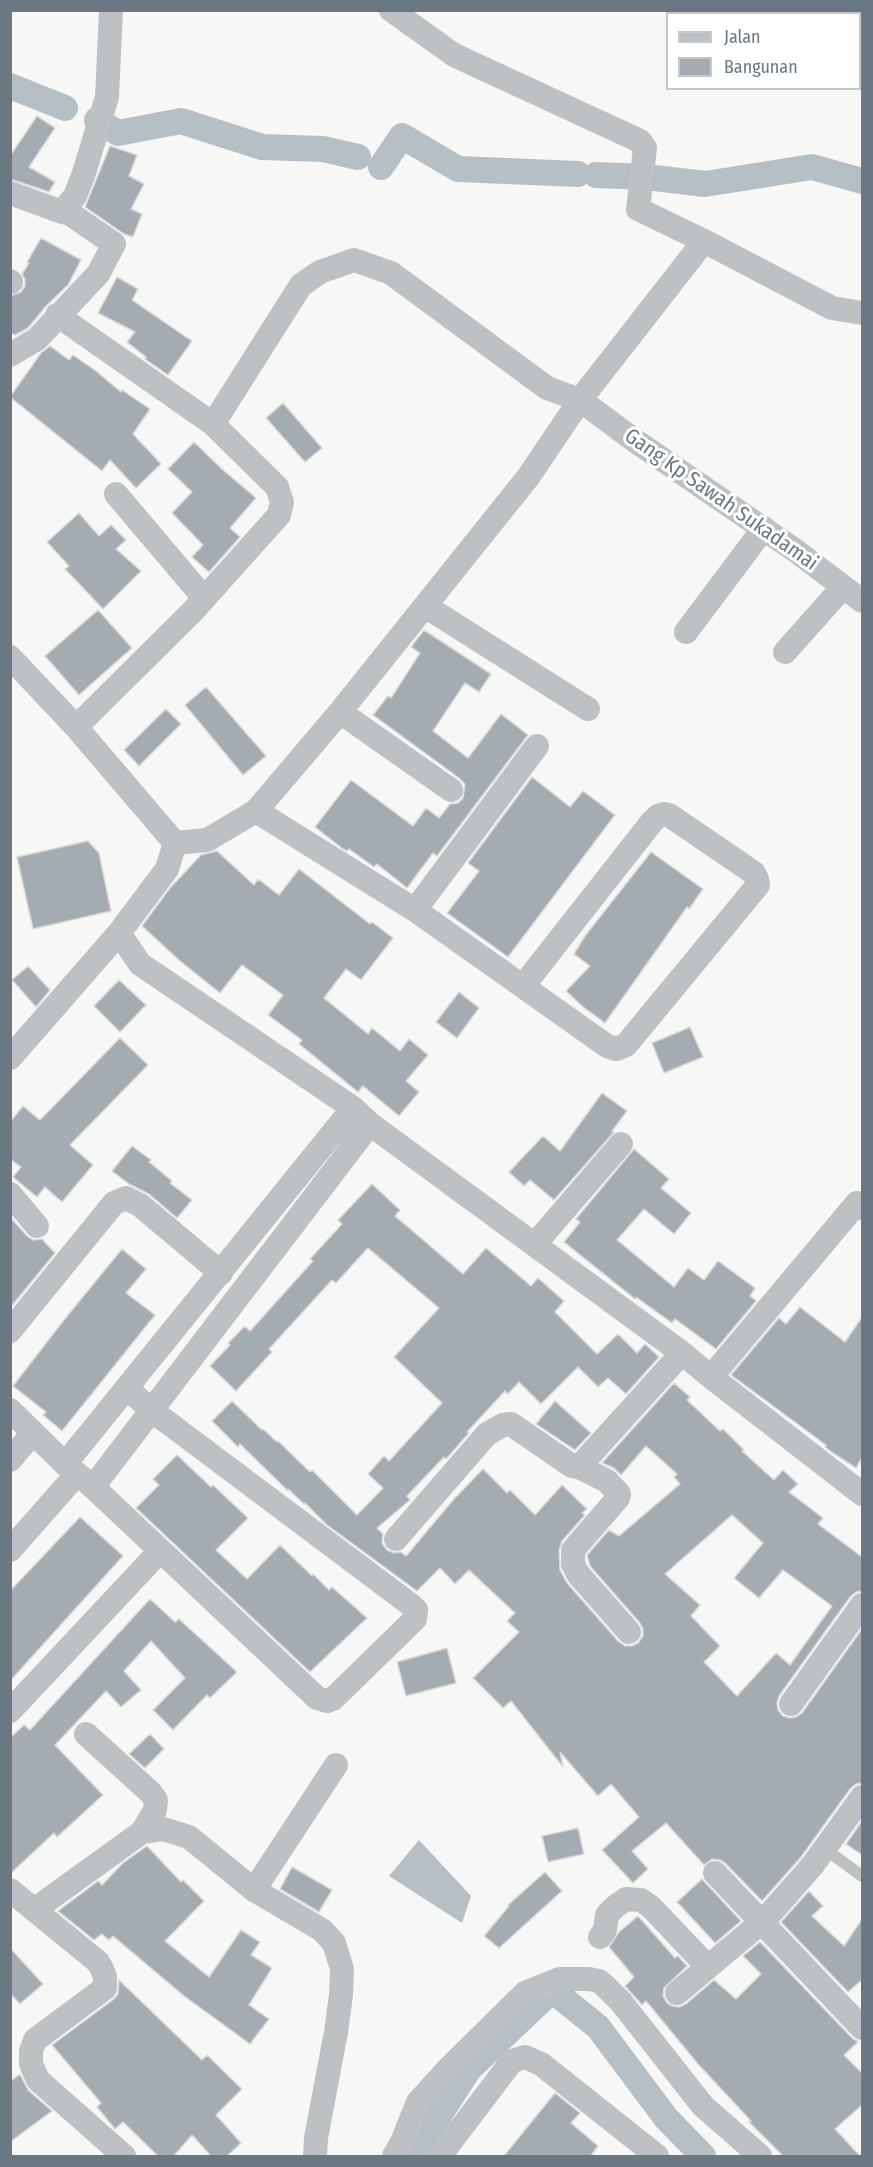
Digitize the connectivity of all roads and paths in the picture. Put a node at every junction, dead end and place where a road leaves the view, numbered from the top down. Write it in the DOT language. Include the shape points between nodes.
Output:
graph roads {
  1 [pos="111,10"];
  2 [pos="391,10"];
  3 [pos="10,193"];
  4 [pos="62,212"];
  5 [pos="704,241"];
  6 [pos="862,313"];
  7 [pos="57,315"];
  8 [pos="10,355"];
  9 [pos="580,400"];
  10 [pos="213,424"];
  11 [pos="116,494"];
  12 [pos="764,528"];
  13 [pos="843,587"];
  14 [pos="204,598"];
  15 [pos="862,601"];
  16 [pos="425,606"];
  17 [pos="686,632"];
  18 [pos="785,652"];
  19 [pos="10,657"];
  20 [pos="588,709"];
  21 [pos="340,712"];
  22 [pos="76,727"];
  23 [pos="537,746"];
  24 [pos="451,790"];
  25 [pos="256,811"];
  26 [pos="175,843"];
  27 [pos="415,910"];
  28 [pos="119,933"];
  29 [pos="523,986"];
  30 [pos="10,1058"];
  31 [pos="362,1116"];
  32 [pos="621,1144"];
  33 [pos="10,1194"];
  34 [pos="862,1208"];
  35 [pos="37,1226"];
  36 [pos="246,1242"];
  37 [pos="535,1244"];
  38 [pos="269,1257"];
  39 [pos="221,1273"];
  40 [pos="10,1331"];
  41 [pos="682,1353"];
  42 [pos="711,1377"];
  43 [pos="128,1389"];
  44 [pos="10,1410"];
  45 [pos="151,1410"];
  46 [pos="33,1433"];
  47 [pos="10,1460"];
  48 [pos="579,1467"];
  49 [pos="78,1475"];
  50 [pos="862,1494"];
  51 [pos="396,1539"];
  52 [pos="10,1550"];
  53 [pos="160,1551"];
  54 [pos="862,1605"];
  55 [pos="629,1632"];
  56 [pos="791,1704"];
  57 [pos="10,1711"];
  58 [pos="86,1734"];
  59 [pos="336,1765"];
  60 [pos="862,1797"];
  61 [pos="142,1832"];
  62 [pos="825,1849"];
  63 [pos="715,1873"];
  64 [pos="862,1876"];
  65 [pos="10,1890"];
  66 [pos="254,1890"];
  67 [pos="34,1910"];
  68 [pos="763,1921"];
  69 [pos="600,1937"];
  70 [pos="708,1967"];
  71 [pos="677,1993"];
  72 [pos="862,2028"];
  73 [pos="650,2154"];
  74 [pos="124,2157"];
  75 [pos="315,2157"];
  76 [pos="394,2157"];
  77 [pos="440,2157"];
  78 [pos="760,2157"];
  1 -- 4 [label="street" via="107,97 75,196"];
  2 -- 5 [label="street" via="454,55 640,141 645,148 638,209"];
  3 -- 4 [label="street"];
  4 -- 7 [label="street" via="114,244 98,274"];
  5 -- 6 [label="street" via="832,308"];
  5 -- 9 [label="street"];
  7 -- 8 [label="street" via="38,339"];
  7 -- 10 [label="street"];
  9 -- 10 [label="street, Gang Kp Sawah Sukadamai" via="546,388 391,273 354,260 320,272 301,285"];
  9 -- 12 [label="street, Gang Kp Sawah Sukadamai"];
  9 -- 16 [label="street" via="530,476"];
  10 -- 14 [label="street" via="278,487 282,502 279,515"];
  11 -- 14 [label="street"];
  12 -- 13 [label="street, Gang Kp Sawah Sukadamai"];
  12 -- 17 [label="street"];
  13 -- 15 [label="street, Gang Kp Sawah Sukadamai"];
  13 -- 18 [label="street"];
  14 -- 22 [label="street"];
  16 -- 20 [label="street"];
  16 -- 21 [label="street"];
  19 -- 22 [label="street"];
  21 -- 24 [label="street"];
  21 -- 25 [label="street"];
  22 -- 26 [label="street"];
  23 -- 27 [label="street"];
  25 -- 26 [label="street" via="207,840"];
  25 -- 27 [label="street"];
  26 -- 28 [label="street" via="166,869"];
  27 -- 29 [label="street"];
  28 -- 30 [label="street"];
  28 -- 31 [label="street" via="140,964"];
  29 -- 29 [label="street" via="658,816 669,815 754,873 757,879 758,885 626,1045 616,1049 607,1046"];
  31 -- 36 [label="street"];
  31 -- 37 [label="street"];
  31 -- 38 [label="street"];
  32 -- 37 [label="street"];
  33 -- 35 [label="street"];
  34 -- 42 [label="street" via="857,1203"];
  36 -- 38 [label="street"];
  36 -- 39 [label="street"];
  37 -- 41 [label="street"];
  38 -- 45 [label="street"];
  39 -- 40 [label="street" via="140,1205 126,1198 114,1203"];
  39 -- 43 [label="street"];
  41 -- 42 [label="street"];
  41 -- 48 [label="street"];
  42 -- 50 [label="street"];
  43 -- 45 [label="street"];
  43 -- 49 [label="street"];
  44 -- 46 [label="street"];
  45 -- 49 [label="street"];
  45 -- 53 [label="street" via="411,1605 416,1610 415,1619 333,1700 327,1701 318,1698"];
  46 -- 47 [label="street"];
  46 -- 49 [label="street"];
  48 -- 51 [label="street" via="511,1424 503,1425 487,1434"];
  48 -- 55 [label="street" via="607,1481 619,1494 573,1550 573,1564"];
  49 -- 52 [label="street"];
  49 -- 53 [label="street"];
  53 -- 57 [label="street"];
  54 -- 56 [label="street"];
  58 -- 61 [label="street" via="156,1800 155,1810"];
  59 -- 66 [label="street"];
  60 -- 62 [label="street"];
  61 -- 66 [label="street" via="163,1829 189,1836"];
  61 -- 67 [label="street"];
  62 -- 64 [label="lane"];
  62 -- 68 [label="street"];
  63 -- 68 [label="street"];
  65 -- 67 [label="street"];
  66 -- 75 [label="street" via="322,1930 334,1943 342,1969 336,2032"];
  67 -- 74 [label="street" via="98,1962 105,1988 35,2040 31,2064 38,2080"];
  68 -- 70 [label="street"];
  68 -- 72 [label="street"];
  69 -- 70 [label="street" via="616,1906 626,1899 641,1900"];
  70 -- 71 [label="street"];
  73 -- 77 [label="street" via="541,2064 525,2057 512,2061"];
  76 -- 78 [label="street" via="418,2102 525,1993 560,1979 590,1979 599,1981 621,2002 703,2106"];
}
